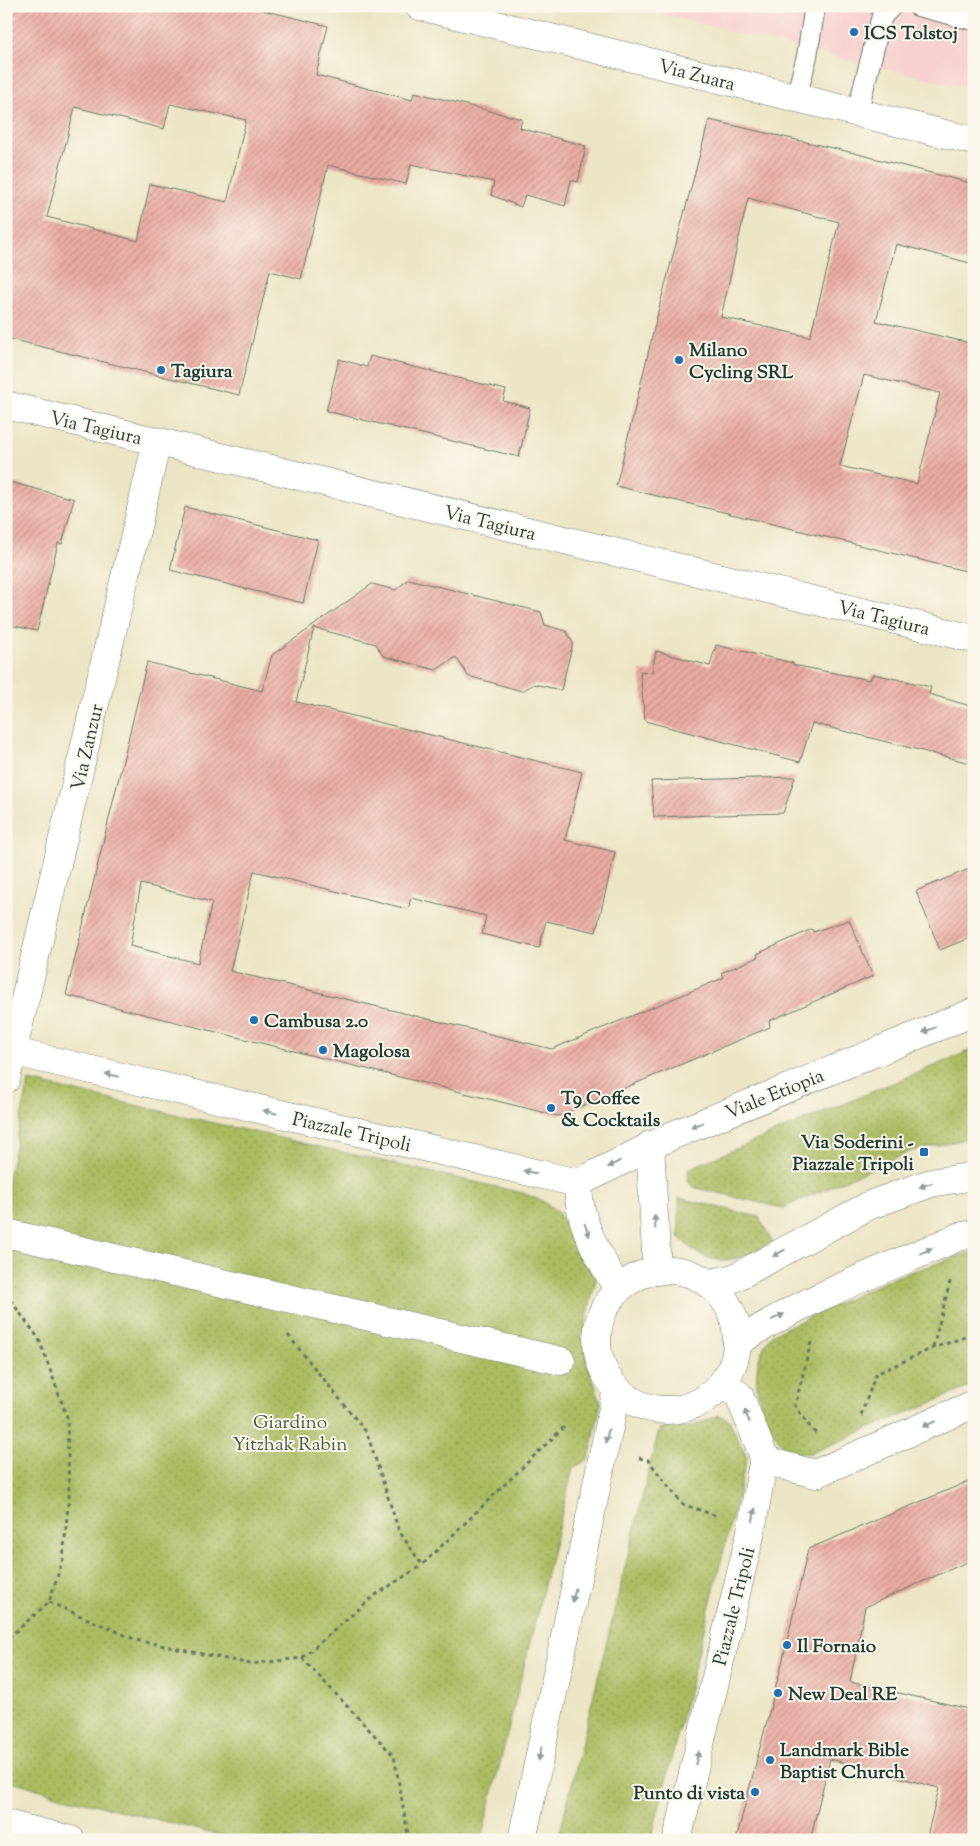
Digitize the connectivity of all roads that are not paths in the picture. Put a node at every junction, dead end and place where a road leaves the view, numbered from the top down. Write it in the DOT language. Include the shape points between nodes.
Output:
graph roads {
  1 [pos="419,6"];
  2 [pos="815,6"];
  3 [pos="892,6"];
  4 [pos="918,6"];
  5 [pos="974,20"];
  6 [pos="796,98"];
  7 [pos="857,113"];
  8 [pos="974,141"];
  9 [pos="6,406"];
  10 [pos="157,442"];
  11 [pos="974,639"];
  12 [pos="974,1012"];
  13 [pos="10,1051"];
  14 [pos="6,1079"];
  15 [pos="650,1145"];
  16 [pos="974,1176"];
  17 [pos="578,1183"];
  18 [pos="6,1233"];
  19 [pos="966,1236"];
  20 [pos="657,1271"];
  21 [pos="708,1284"];
  22 [pos="618,1290"];
  23 [pos="737,1343"];
  24 [pos="561,1361"];
  25 [pos="722,1383"];
  26 [pos="617,1389"];
  27 [pos="974,1404"];
  28 [pos="764,1457"];
  29 [pos="6,1824"];
  30 [pos="71,1840"];
  31 [pos="522,1840"];
  32 [pos="677,1840"];
  1 -- 6 [label="street, Via Zuara"];
  2 -- 6 [label="lane"];
  3 -- 7 [label="lane" via="882,16"];
  4 -- 5 [label="lane"];
  6 -- 7 [label="street, Via Zuara"];
  7 -- 8 [label="street, Via Zuara"];
  9 -- 10 [label="street, Via Tagiura"];
  10 -- 11 [label="street, Via Tagiura"];
  10 -- 13 [label="street, Via Zanzur"];
  12 -- 15 [label="street, Viale Etiopia, one-way"];
  13 -- 14 [label="street"];
  17 -- 13 [label="street, Piazzale Tripoli, one-way"];
  15 -- 17 [label="street, Viale Etiopia, one-way"];
  20 -- 15 [label="street, one-way"];
  16 -- 21 [label="street, one-way" via="931,1183 870,1205 734,1278"];
  17 -- 22 [label="street, one-way" via="578,1205 588,1235"];
  18 -- 24 [label="street"];
  23 -- 19 [label="street, one-way" via="769,1322"];
  20 -- 21 [label="street" via="684,1272"];
  20 -- 22 [label="street" via="640,1275"];
  21 -- 23 [label="street" via="726,1302"];
  22 -- 26 [label="street" via="603,1313 597,1339 602,1366"];
  23 -- 25 [label="street" via="731,1368"];
  25 -- 26 [label="street" via="696,1404 671,1410 646,1406"];
  28 -- 25 [label="street, one-way" via="739,1396"];
  26 -- 31 [label="street, one-way"];
  27 -- 28 [label="street, one-way" via="815,1474 774,1463"];
  32 -- 28 [label="street, Piazzale Tripoli, one-way" via="752,1531"];
  29 -- 30 [label="street"];
}
